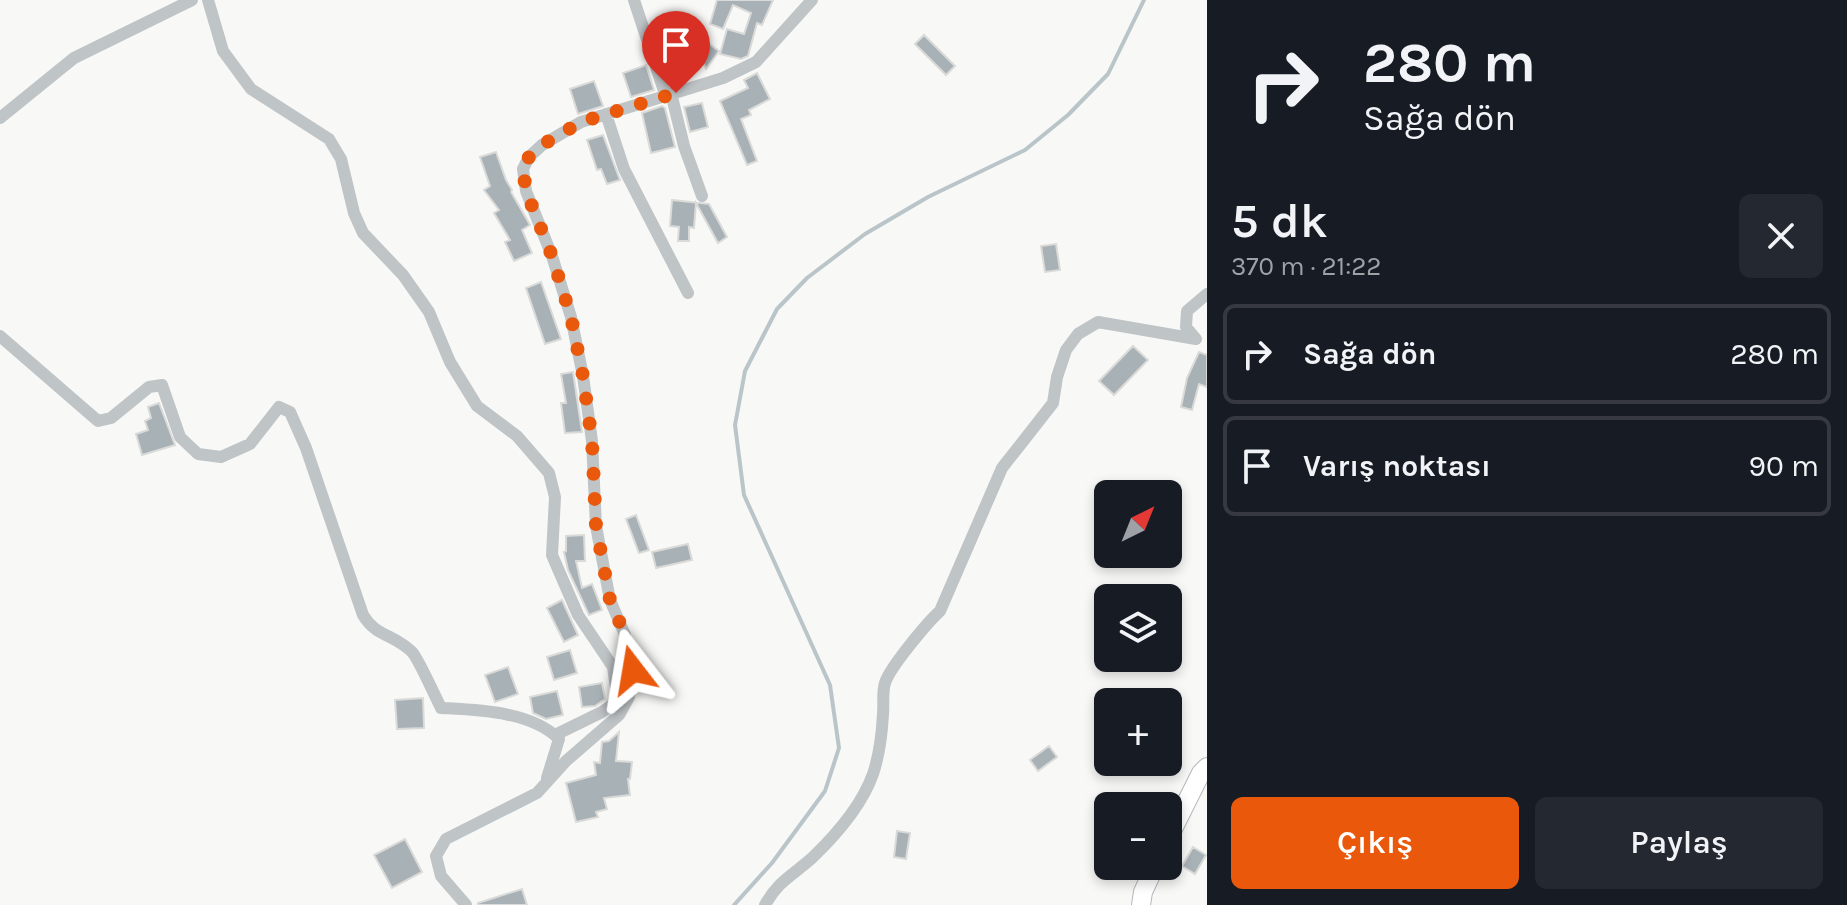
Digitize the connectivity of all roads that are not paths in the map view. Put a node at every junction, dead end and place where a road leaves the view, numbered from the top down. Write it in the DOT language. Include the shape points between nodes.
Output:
graph roads {
  1 [pos="192,0"];
  2 [pos="208,0"];
  3 [pos="634,0"];
  4 [pos="812,0"];
  5 [pos="668,94"];
  6 [pos="606,114"];
  7 [pos="0,118"];
  8 [pos="702,196"];
  9 [pos="688,293"];
  10 [pos="1207,294"];
  11 [pos="0,336"];
  12 [pos="1202,340"];
  13 [pos="555,735"];
  14 [pos="1207,767"];
  15 [pos="545,784"];
  16 [pos="1182,811"];
  17 [pos="1149,880"];
  18 [pos="1139,901"];
  19 [pos="466,905"];
  20 [pos="765,905"];
  1 -- 7 [label="street" via="74,58"];
  2 -- 13 [label="street" via="223,51 251,89 329,139 341,159 363,233 429,312 450,362 477,406 517,436 549,473 555,497 552,555 578,615 613,667 617,694 602,712"];
  3 -- 5 [label="street"];
  4 -- 5 [label="street" via="756,62"];
  5 -- 6 [label="street"];
  5 -- 8 [label="street"];
  6 -- 9 [label="street" via="624,169"];
  6 -- 15 [label="street" via="542,145 523,169 571,317 592,441 596,526 610,600 633,670 629,697 619,715"];
  10 -- 12 [label="street" via="1187,311 1186,327"];
  11 -- 13 [label="street" via="98,421 111,418 149,387 162,385 180,437 198,454 221,457 250,444 279,407 290,412 357,601 372,629 397,639 416,656 441,708 497,711"];
  12 -- 20 [label="street" via="1098,322 1078,334 1066,350 1053,403 1002,468 940,611 885,683 872,774 853,810"];
  13 -- 15 [label="street" via="559,739"];
  14 -- 16 [label="street"];
  15 -- 19 [label="street" via="446,839 436,856 441,876"];
  17 -- 18 [label="street"];
}
